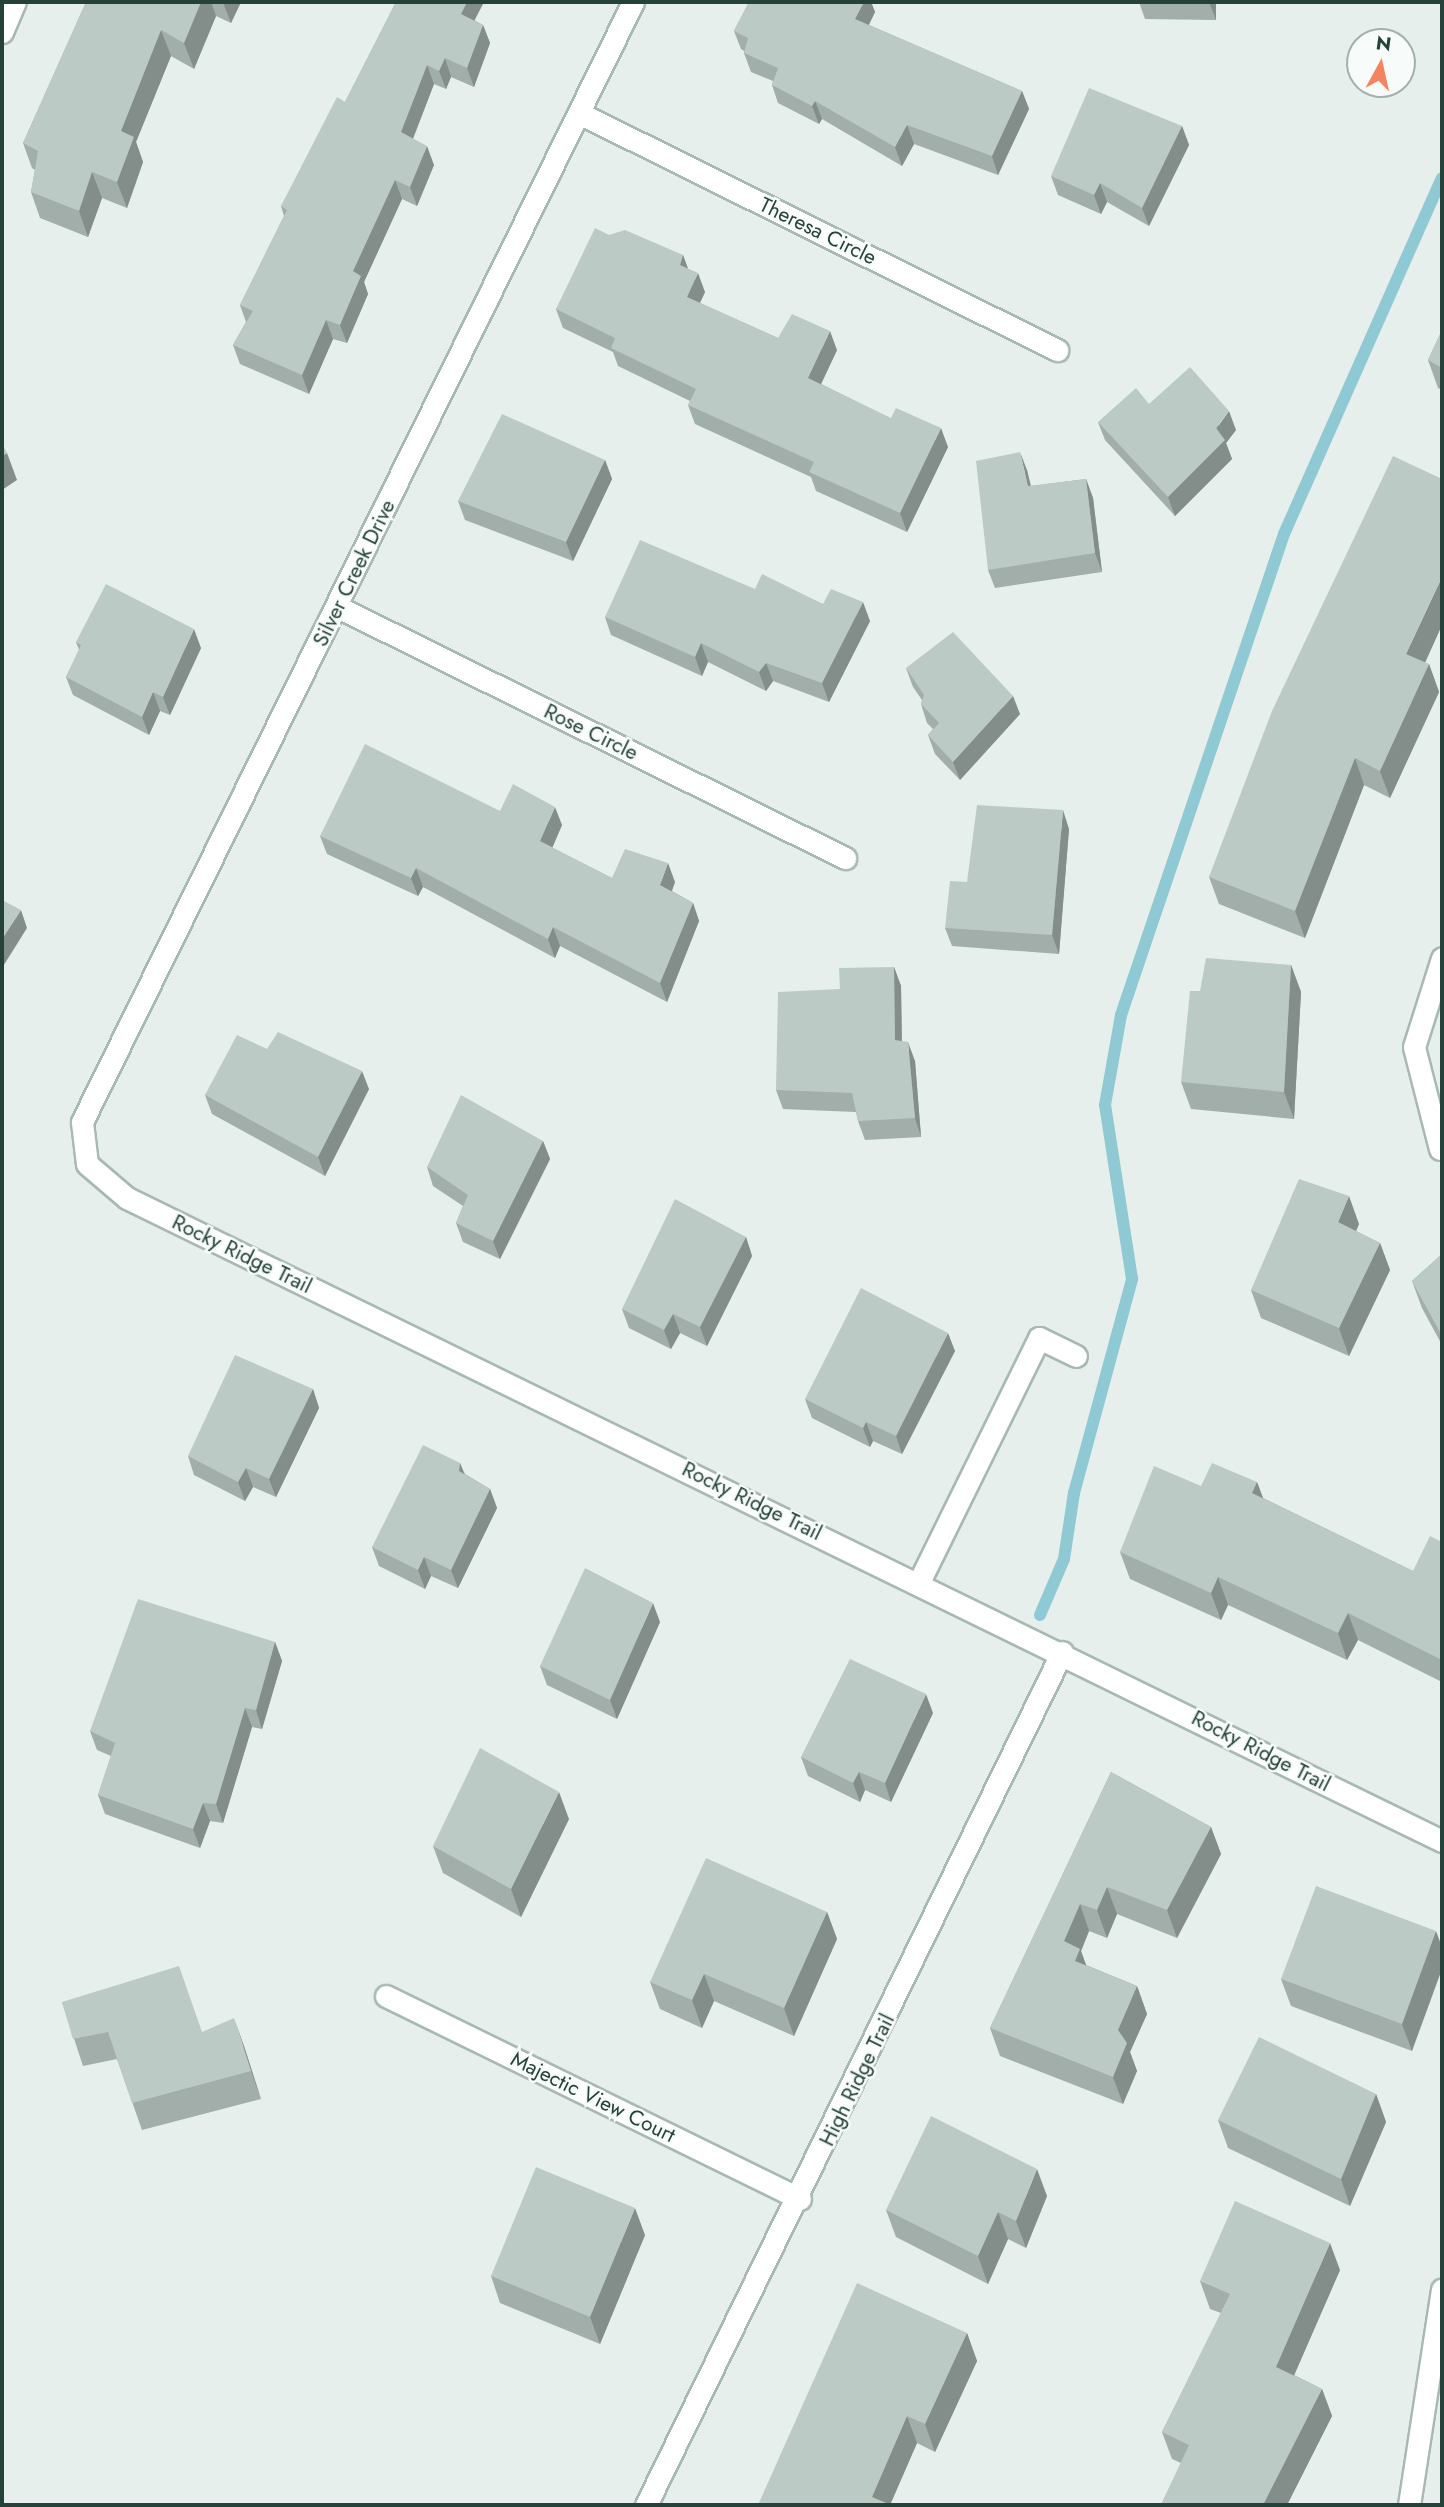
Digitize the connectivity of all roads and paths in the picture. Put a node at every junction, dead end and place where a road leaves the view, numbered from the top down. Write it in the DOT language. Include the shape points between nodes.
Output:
graph roads {
  1 [pos="15,2"];
  2 [pos="633,2"];
  3 [pos="2,32"];
  4 [pos="579,113"];
  5 [pos="1057,350"];
  6 [pos="338,607"];
  7 [pos="845,858"];
  8 [pos="1442,958"];
  9 [pos="82,1144"];
  10 [pos="1440,1149"];
  11 [pos="1076,1356"];
  12 [pos="919,1582"];
  13 [pos="1062,1652"];
  14 [pos="1442,1841"];
  15 [pos="386,1996"];
  16 [pos="800,2199"];
  17 [pos="1442,2290"];
  18 [pos="646,2505"];
  19 [pos="1409,2505"];
  1 -- 3 [label="street"];
  2 -- 4 [label="street, Silver Creek Drive"];
  4 -- 5 [label="street, Theresa Circle"];
  4 -- 6 [label="street, Silver Creek Drive"];
  6 -- 7 [label="street, Rose Circle"];
  6 -- 9 [label="street, Silver Creek Drive" via="97,1090 82,1122"];
  8 -- 10 [label="street" via="1414,1047"];
  9 -- 12 [label="street, Rocky Ridge Trail" via="97,1178 127,1198"];
  11 -- 12 [label="street" via="1039,1338"];
  12 -- 13 [label="street, Rocky Ridge Trail"];
  13 -- 14 [label="street, Rocky Ridge Trail"];
  13 -- 16 [label="street, High Ridge Trail"];
  15 -- 16 [label="street, Majectic View Court"];
  16 -- 18 [label="street, High Ridge Trail"];
  17 -- 19 [label="street"];
}
